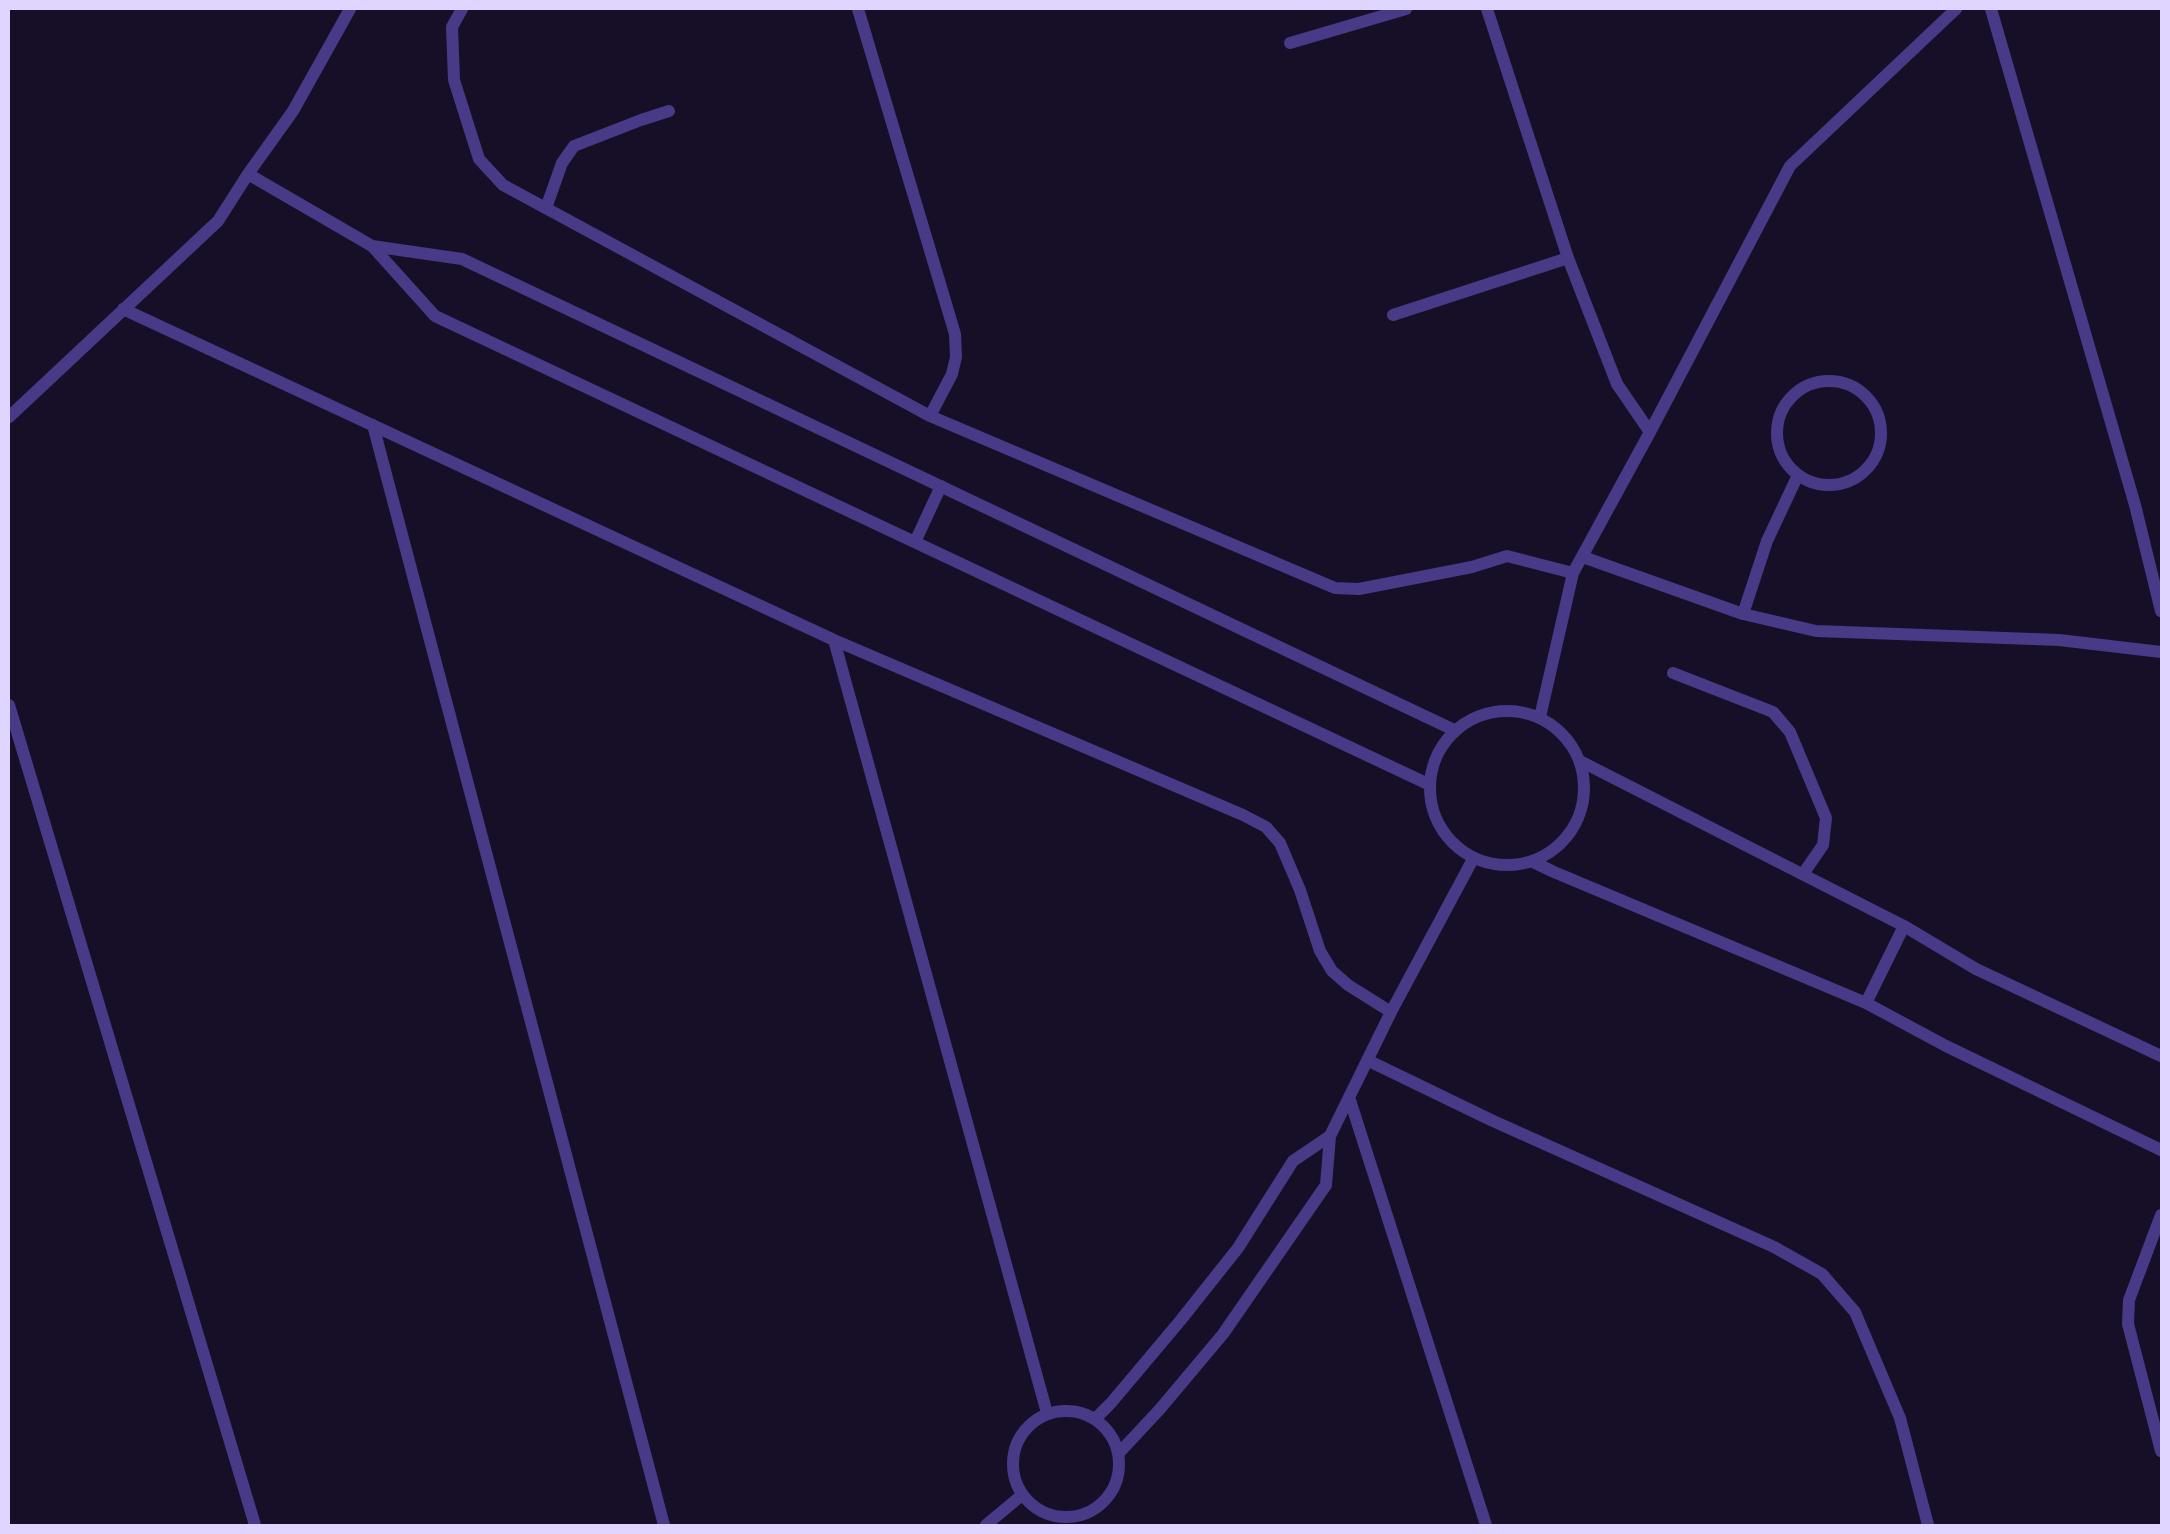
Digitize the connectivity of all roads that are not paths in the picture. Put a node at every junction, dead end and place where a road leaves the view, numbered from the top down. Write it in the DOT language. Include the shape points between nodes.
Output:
graph roads {
  1 [pos="350,9"];
  2 [pos="462,9"];
  3 [pos="858,9"];
  4 [pos="1406,9"];
  5 [pos="1487,9"];
  6 [pos="1956,9"];
  7 [pos="1991,9"];
  8 [pos="1290,43"];
  9 [pos="669,111"];
  10 [pos="248,174"];
  11 [pos="546,208"];
  12 [pos="372,246"];
  13 [pos="1568,258"];
  14 [pos="124,309"];
  15 [pos="1393,315"];
  16 [pos="930,416"];
  17 [pos="9,417"];
  18 [pos="373,425"];
  19 [pos="1650,432"];
  20 [pos="1798,475"];
  21 [pos="941,486"];
  22 [pos="915,542"];
  23 [pos="1583,557"];
  24 [pos="1573,573"];
  25 [pos="2161,611"];
  26 [pos="1743,614"];
  27 [pos="834,640"];
  28 [pos="2161,652"];
  29 [pos="1673,673"];
  30 [pos="9,705"];
  31 [pos="1540,717"];
  32 [pos="1454,730"];
  33 [pos="1580,761"];
  34 [pos="1428,784"];
  35 [pos="1474,859"];
  36 [pos="1533,862"];
  37 [pos="1803,874"];
  38 [pos="1904,926"];
  39 [pos="1866,1003"];
  40 [pos="1391,1012"];
  41 [pos="2161,1056"];
  42 [pos="1367,1060"];
  43 [pos="1349,1097"];
  44 [pos="1330,1136"];
  45 [pos="2161,1150"];
  46 [pos="2161,1215"];
  47 [pos="1047,1414"];
  48 [pos="1096,1418"];
  49 [pos="2161,1451"];
  50 [pos="1119,1453"];
  51 [pos="1022,1495"];
  52 [pos="1080,1521"];
  53 [pos="255,1525"];
  54 [pos="664,1525"];
  55 [pos="986,1525"];
  56 [pos="1486,1525"];
  57 [pos="1928,1525"];
  1 -- 10 [label="street" via="293,111"];
  2 -- 11 [label="street" via="452,27 454,80 479,159 503,185"];
  3 -- 16 [label="street" via="955,334 956,357 952,374"];
  4 -- 8 [label="street"];
  5 -- 13 [label="street"];
  6 -- 19 [label="street" via="1790,166"];
  7 -- 25 [label="street" via="2134,505"];
  9 -- 11 [label="street" via="574,146 562,163"];
  10 -- 12 [label="street"];
  10 -- 14 [label="street" via="218,221"];
  11 -- 16 [label="street"];
  12 -- 21 [label="street" via="462,259"];
  12 -- 22 [label="street" via="435,316"];
  13 -- 15 [label="street"];
  13 -- 19 [label="street" via="1616,384"];
  14 -- 17 [label="street"];
  14 -- 18 [label="street"];
  16 -- 24 [label="street" via="1335,588 1359,588 1472,567 1507,556"];
  18 -- 27 [label="street"];
  18 -- 54 [label="street"];
  19 -- 23 [label="street"];
  20 -- 20 [label="street" via="1784,460 1778,441 1779,420 1787,402 1802,388 1822,381 1842,382 1860,391 1874,406 1881,426 1880,446 1871,464 1856,478 1837,485 1816,484"];
  20 -- 26 [label="street" via="1767,541"];
  21 -- 22 [label="street"];
  21 -- 32 [label="street"];
  22 -- 34 [label="street"];
  23 -- 24 [label="street"];
  23 -- 26 [label="street"];
  24 -- 31 [label="street"];
  26 -- 28 [label="street" via="1816,630 2060,640"];
  27 -- 40 [label="street" via="1266,827 1280,843 1320,951 1332,971"];
  27 -- 47 [label="street"];
  29 -- 37 [label="street" via="1773,712 1790,732 1826,818 1823,845"];
  30 -- 53 [label="street"];
  31 -- 32 [label="street" via="1510,710 1480,714"];
  31 -- 33 [label="street" via="1564,735"];
  32 -- 34 [label="street" via="1436,754"];
  33 -- 36 [label="street" via="1584,792 1578,821 1559,846"];
  33 -- 37 [label="street"];
  34 -- 35 [label="street" via="1433,815 1449,840"];
  35 -- 36 [label="street" via="1503,866"];
  35 -- 40 [label="street"];
  36 -- 39 [label="street"];
  37 -- 38 [label="street"];
  38 -- 39 [label="street"];
  38 -- 41 [label="street" via="1976,969"];
  39 -- 45 [label="street" via="1946,1046"];
  40 -- 42 [label="street"];
  42 -- 43 [label="street"];
  42 -- 57 [label="street" via="1491,1120 1774,1247 1822,1274 1855,1312 1900,1418"];
  43 -- 44 [label="street"];
  43 -- 56 [label="street"];
  44 -- 48 [label="street" via="1293,1161 1238,1248 1168,1336"];
  44 -- 50 [label="street" via="1326,1185 1223,1334"];
  46 -- 49 [label="street" via="2129,1300 2128,1324"];
  47 -- 48 [label="street" via="1076,1410"];
  47 -- 51 [label="street" via="1036,1419 1021,1434 1013,1454 1013,1475"];
  48 -- 50 [label="street" via="1110,1433"];
  50 -- 52 [label="street" via="1119,1474 1112,1494"];
  51 -- 52 [label="street" via="1037,1510"];
  51 -- 55 [label="street"];
}
